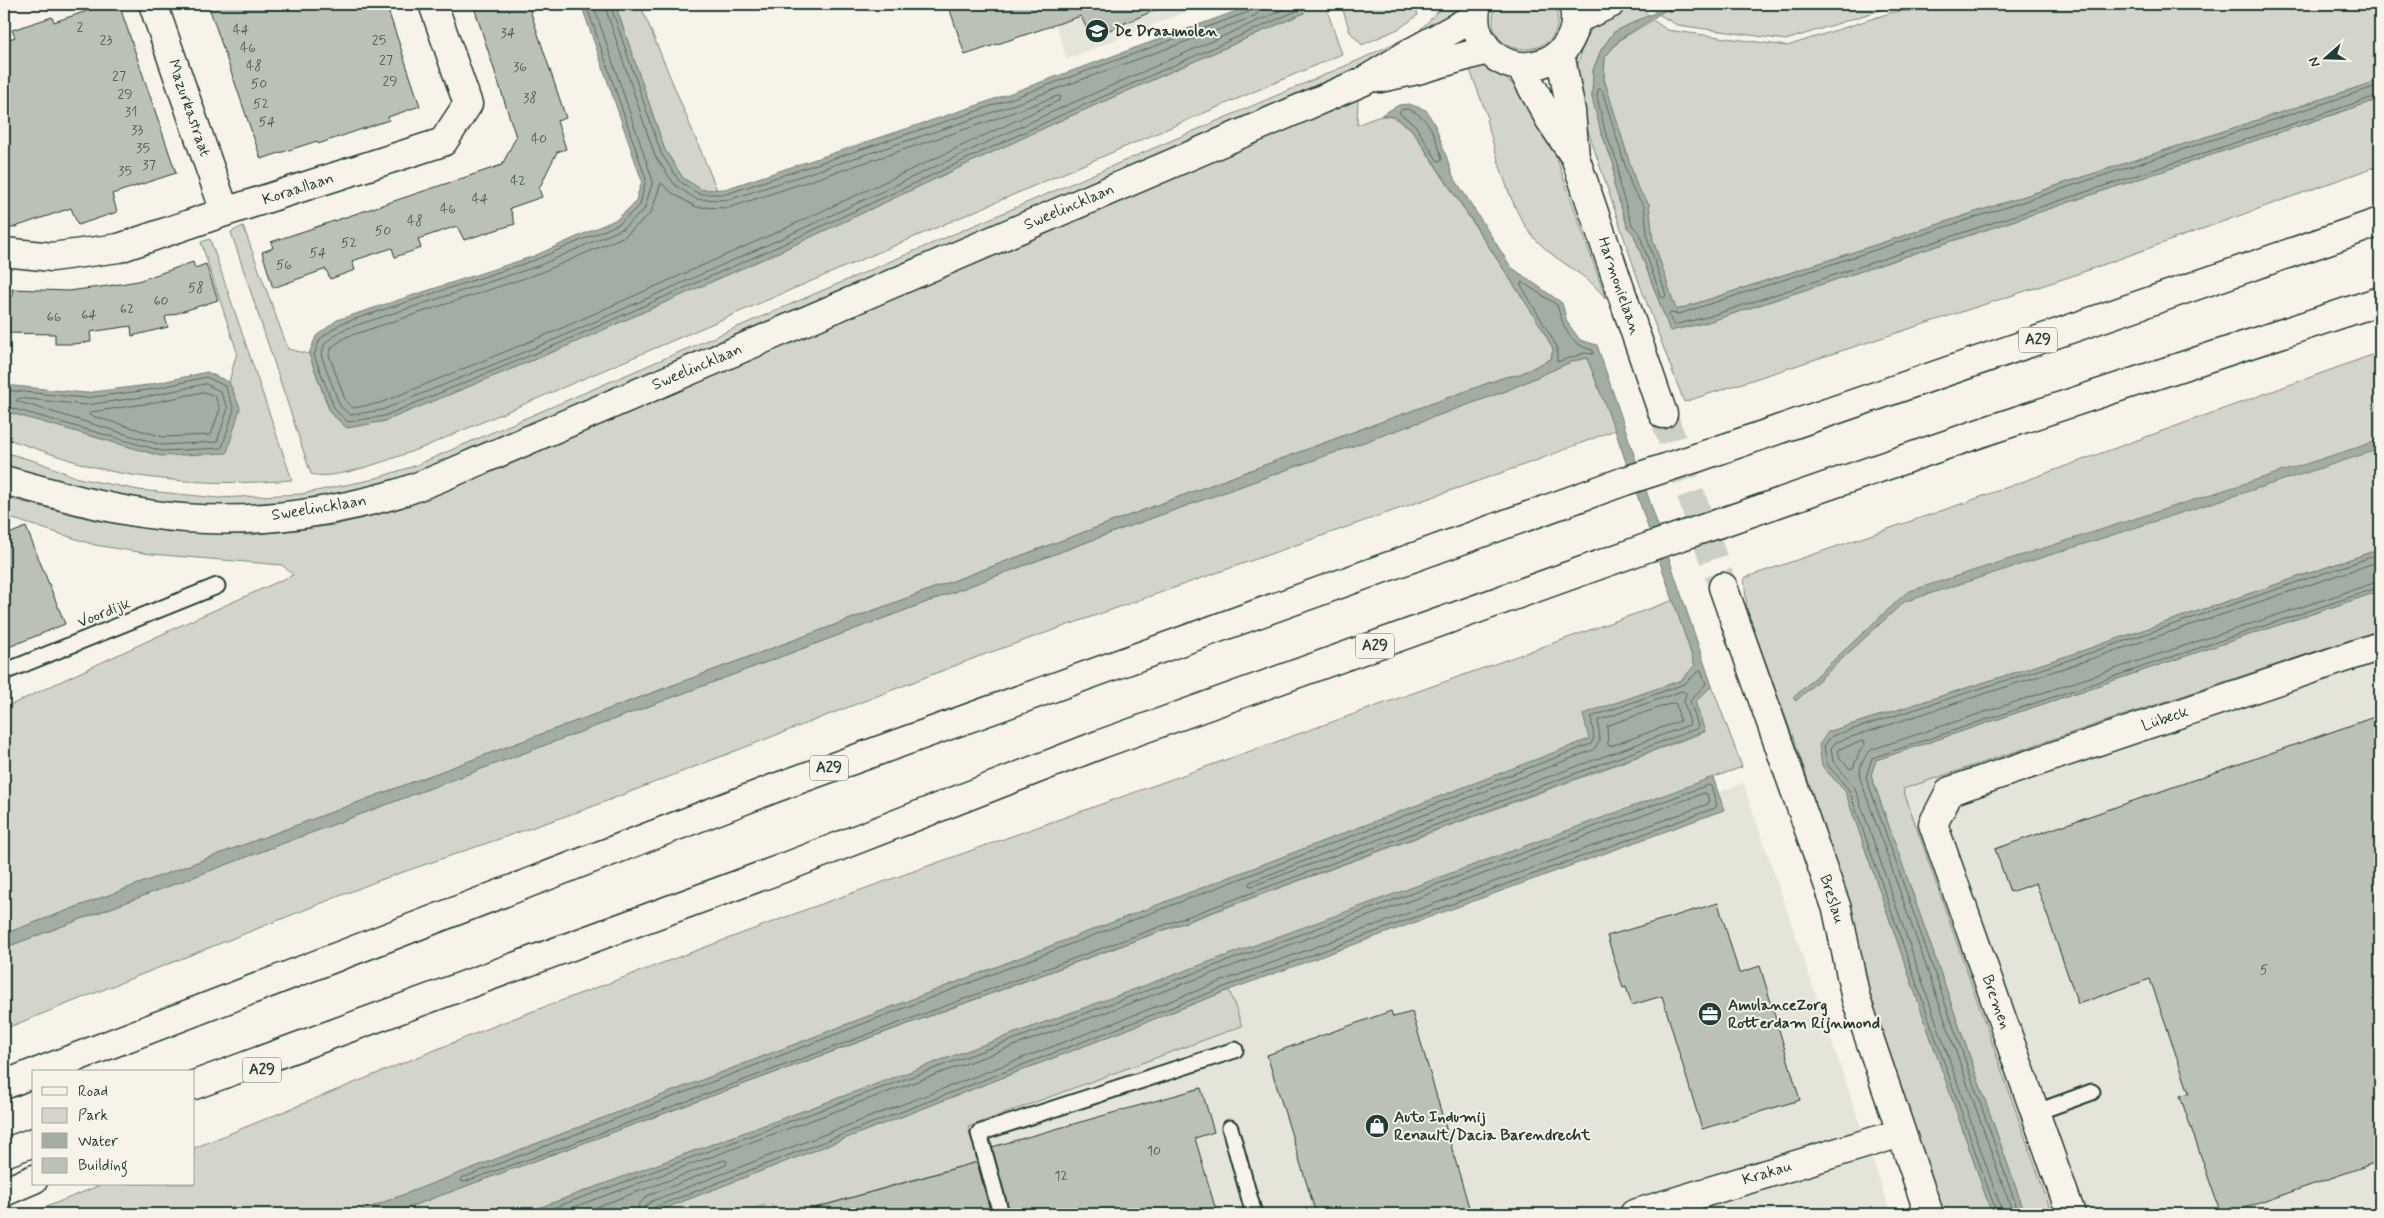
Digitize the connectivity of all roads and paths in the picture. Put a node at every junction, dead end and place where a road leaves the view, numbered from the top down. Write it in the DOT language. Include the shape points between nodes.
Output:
graph roads {
  1 [pos="153,4"];
  2 [pos="433,4"];
  3 [pos="1610,4"];
  4 [pos="1476,10"];
  5 [pos="1574,12"];
  6 [pos="1488,50"];
  7 [pos="1560,53"];
  8 [pos="1521,67"];
  9 [pos="1364,81"];
  10 [pos="1575,157"];
  11 [pos="225,212"];
  12 [pos="2380,222"];
  13 [pos="4,252"];
  14 [pos="2380,300"];
  15 [pos="1663,414"];
  16 [pos="4,480"];
  17 [pos="217,586"];
  18 [pos="1722,587"];
  19 [pos="2380,646"];
  20 [pos="4,672"];
  21 [pos="1950,791"];
  22 [pos="330,1036"];
  23 [pos="1235,1050"];
  24 [pos="43,1070"];
  25 [pos="32,1074"];
  26 [pos="4,1085"];
  27 [pos="195,1085"];
  28 [pos="2092,1092"];
  29 [pos="195,1104"];
  30 [pos="2037,1112"];
  31 [pos="1230,1128"];
  32 [pos="1901,1133"];
  33 [pos="32,1143"];
  34 [pos="4,1153"];
  35 [pos="32,1181"];
  36 [pos="4,1192"];
  37 [pos="1001,1214"];
  38 [pos="1254,1214"];
  39 [pos="1634,1214"];
  40 [pos="1929,1214"];
  41 [pos="2071,1214"];
  1 -- 11 [label="main road, Mazurkastraat"];
  2 -- 11 [label="main road, Koraallaan" via="468,104 443,142"];
  3 -- 5 [label="main road"];
  4 -- 6 [label="main road" via="1478,35"];
  4 -- 9 [label="main road, Sweelincklaan"];
  5 -- 7 [label="main road" via="1570,38"];
  6 -- 8 [label="main road" via="1503,61"];
  6 -- 9 [label="main road, Sweelincklaan"];
  7 -- 8 [label="main road" via="1542,64"];
  7 -- 10 [label="main road, Harmonielaan" via="1571,111"];
  8 -- 10 [label="main road, Harmonielaan"];
  9 -- 16 [label="main road, Sweelincklaan" via="498,453 394,494 341,508 237,520 148,514"];
  10 -- 15 [label="main road, Harmonielaan"];
  11 -- 13 [label="main road, Koraallaan" via="120,248 52,257"];
  12 -- 24 [label="main road, A29, bridge" via="1625,482 775,788"];
  14 -- 22 [label="main road, A29, bridge" via="1649,547 1102,744 786,867"];
  17 -- 20 [label="lane, Voordijk"];
  18 -- 32 [label="main road, Breslau" via="1837,909 1856,999"];
  19 -- 21 [label="main road, Lübeck"];
  21 -- 30 [label="main road, Bremen" via="1933,824"];
  22 -- 27 [label="main road"];
  22 -- 29 [label="main road, A29"];
  23 -- 37 [label="lane" via="979,1133"];
  25 -- 26 [label="main road"];
  28 -- 30 [label="lane"];
  30 -- 41 [label="main road, Bremen"];
  31 -- 38 [label="lane"];
  32 -- 39 [label="main road, Krakau"];
  32 -- 40 [label="main road, Breslau"];
  33 -- 34 [label="main road"];
  35 -- 36 [label="main road"];
}
